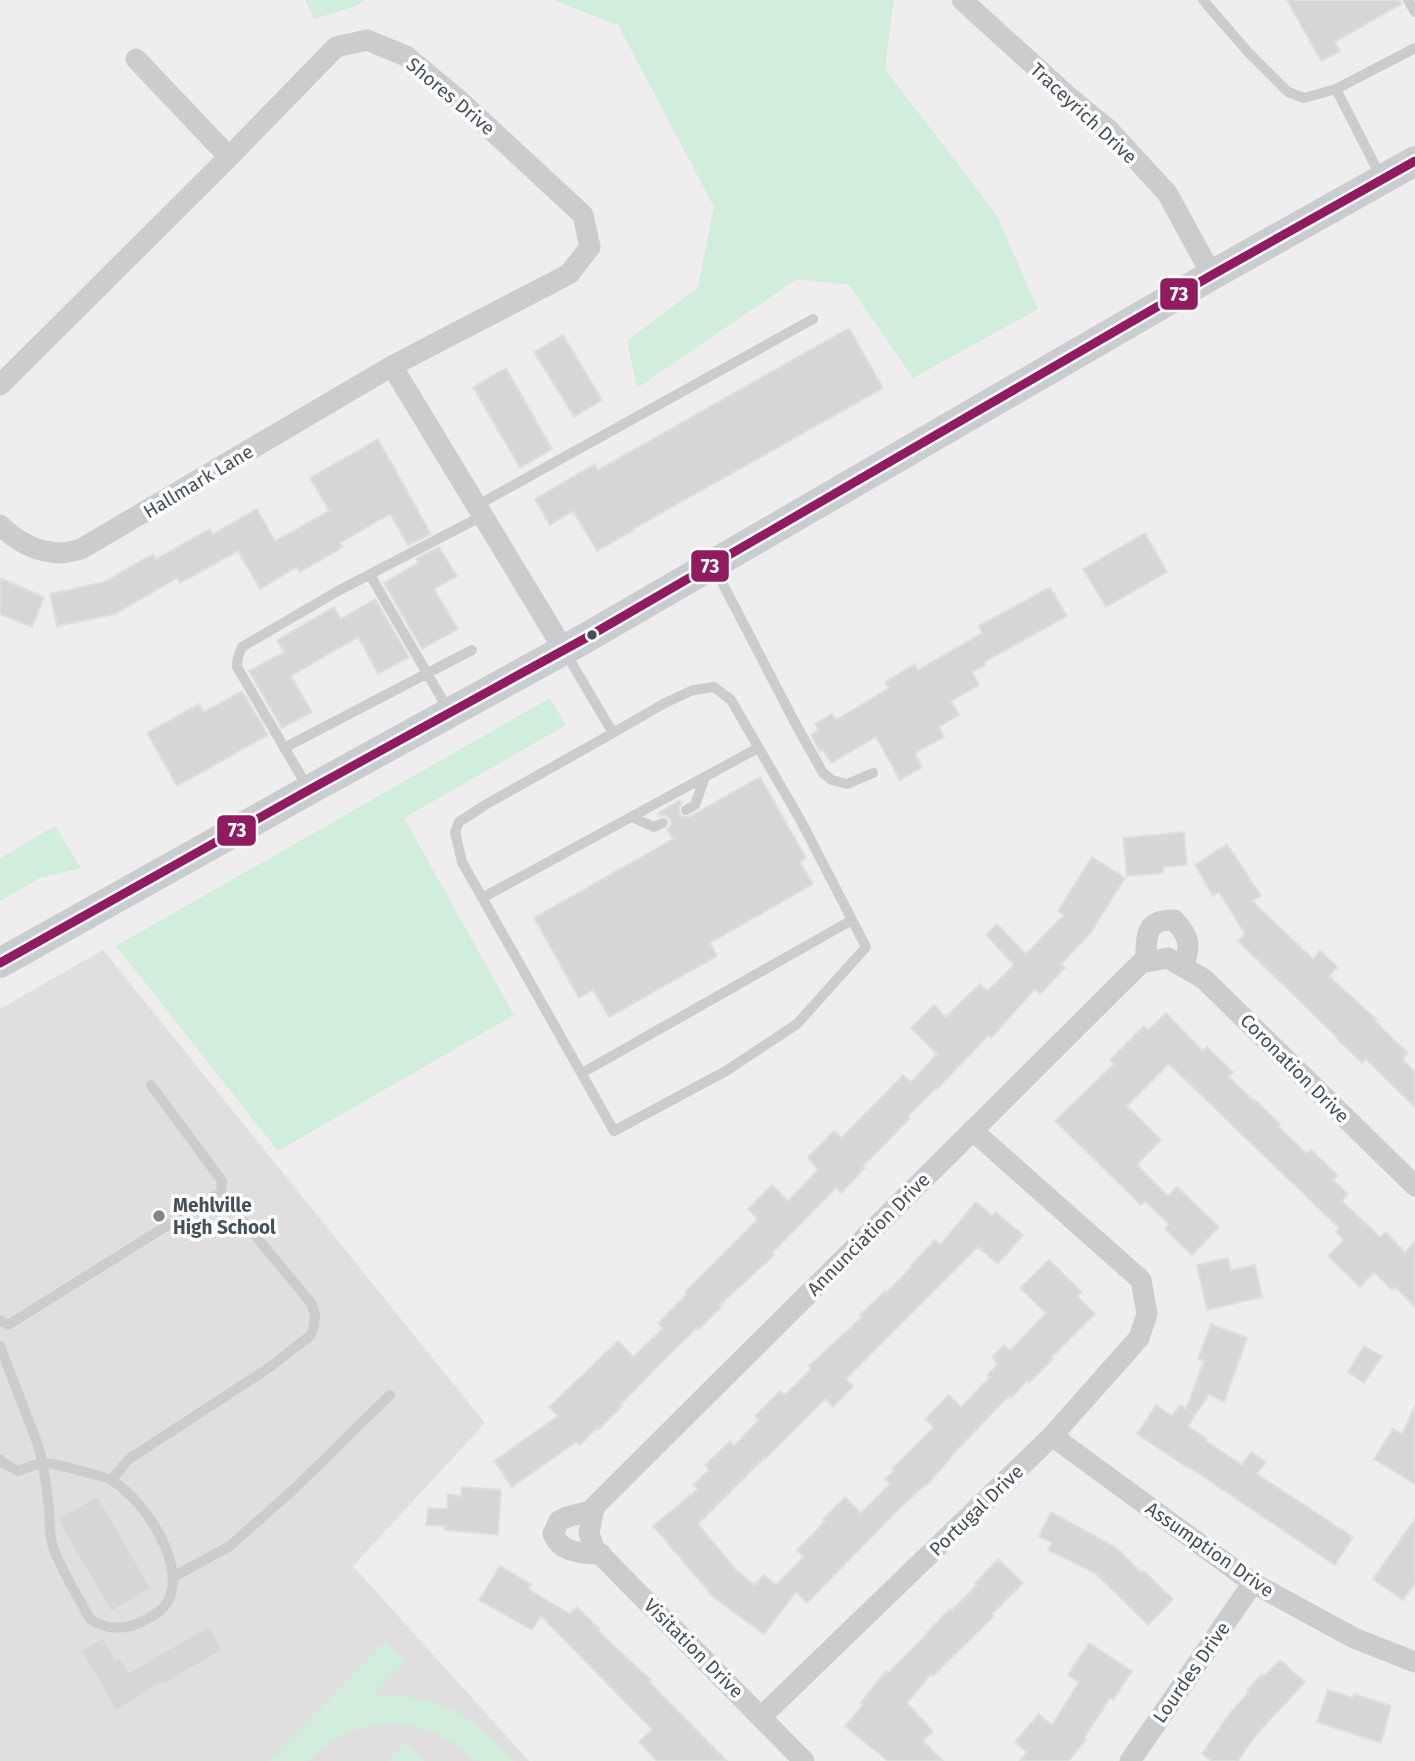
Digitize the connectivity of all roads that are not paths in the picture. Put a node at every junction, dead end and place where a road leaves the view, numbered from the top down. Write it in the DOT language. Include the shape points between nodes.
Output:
graph roads {
  1 [pos="961,0"];
  2 [pos="1203,0"];
  3 [pos="1408,0"];
  4 [pos="1415,12"];
  5 [pos="1415,48"];
  6 [pos="136,59"];
  7 [pos="1336,89"];
  8 [pos="229,157"];
  9 [pos="1415,161"];
  10 [pos="1382,179"];
  11 [pos="569,274"];
  12 [pos="1212,275"];
  13 [pos="813,319"];
  14 [pos="392,366"];
  15 [pos="0,385"];
  16 [pos="479,511"];
  17 [pos="0,525"];
  18 [pos="713,565"];
  19 [pos="370,575"];
  20 [pos="472,650"];
  21 [pos="564,650"];
  22 [pos="428,673"];
  23 [pos="451,713"];
  24 [pos="613,733"];
  25 [pos="284,748"];
  26 [pos="758,748"];
  27 [pos="873,773"];
  28 [pos="705,777"];
  29 [pos="309,790"];
  30 [pos="685,810"];
  31 [pos="632,817"];
  32 [pos="663,822"];
  33 [pos="482,898"];
  34 [pos="852,920"];
  35 [pos="1145,962"];
  36 [pos="1175,962"];
  37 [pos="0,963"];
  38 [pos="582,1073"];
  39 [pos="151,1084"];
  40 [pos="972,1130"];
  41 [pos="1415,1186"];
  42 [pos="244,1222"];
  43 [pos="0,1320"];
  44 [pos="0,1346"];
  45 [pos="390,1395"];
  46 [pos="1052,1436"];
  47 [pos="0,1459"];
  48 [pos="43,1462"];
  49 [pos="111,1480"];
  50 [pos="594,1510"];
  51 [pos="601,1554"];
  52 [pos="173,1577"];
  53 [pos="1253,1583"];
  54 [pos="1415,1662"];
  55 [pos="761,1717"];
  56 [pos="804,1761"];
  57 [pos="1130,1761"];
  1 -- 12 [label="street, Traceyrich Drive" via="1109,130 1167,193"];
  2 -- 7 [label="lane" via="1288,92 1304,99"];
  3 -- 4 [label="lane"];
  5 -- 7 [label="lane"];
  6 -- 8 [label="street"];
  7 -- 10 [label="lane"];
  8 -- 11 [label="street, Shores Drive" via="337,47 367,40 406,56 583,215 590,247"];
  8 -- 15 [label="street, Shores Drive"];
  9 -- 10 [label="main road"];
  10 -- 12 [label="main road"];
  11 -- 14 [label="street, Hallmark Lane"];
  12 -- 18 [label="main road"];
  13 -- 16 [label="lane"];
  14 -- 16 [label="street"];
  14 -- 17 [label="street, Hallmark Lane" via="81,550 60,553 30,547"];
  16 -- 19 [label="lane"];
  16 -- 21 [label="street"];
  18 -- 21 [label="main road"];
  18 -- 27 [label="lane" via="823,773 847,784"];
  19 -- 22 [label="lane"];
  19 -- 25 [label="lane" via="242,647 237,667"];
  20 -- 22 [label="lane"];
  21 -- 23 [label="main road"];
  21 -- 24 [label="lane"];
  22 -- 23 [label="lane"];
  22 -- 25 [label="lane"];
  23 -- 29 [label="main road"];
  24 -- 26 [label="lane" via="664,703 693,690 714,687 731,700"];
  24 -- 33 [label="lane" via="459,822 455,832 462,862"];
  25 -- 29 [label="lane"];
  26 -- 28 [label="lane"];
  26 -- 34 [label="lane"];
  28 -- 30 [label="lane" via="695,805"];
  28 -- 31 [label="lane"];
  29 -- 37 [label="main road"];
  31 -- 32 [label="lane" via="654,827"];
  31 -- 33 [label="lane"];
  33 -- 38 [label="lane"];
  34 -- 38 [label="lane"];
  34 -- 38 [label="lane" via="866,947 797,1024 726,1071 614,1130"];
  35 -- 36 [label="street"];
  35 -- 36 [label="street" via="1147,936 1161,920 1174,920 1185,932 1190,951"];
  35 -- 40 [label="street, Annunciation Drive"];
  36 -- 41 [label="street, Coronation Drive" via="1204,979"];
  39 -- 43 [label="lane" via="222,1181 221,1192 8,1325"];
  40 -- 46 [label="street, Portugal Drive" via="1141,1280 1147,1314 1139,1338"];
  40 -- 50 [label="street, Annunciation Drive"];
  42 -- 49 [label="lane" via="311,1303 315,1314 310,1336 130,1459"];
  44 -- 48 [label="lane"];
  45 -- 52 [label="lane" via="230,1546"];
  46 -- 53 [label="street, Assumption Drive"];
  46 -- 55 [label="street, Portugal Drive"];
  47 -- 48 [label="lane" via="18,1471"];
  48 -- 49 [label="lane"];
  48 -- 52 [label="lane" via="53,1546 90,1619 122,1628 136,1625 164,1607"];
  49 -- 52 [label="lane" via="139,1503 164,1541"];
  50 -- 51 [label="street, Visitation Drive" via="590,1533"];
  50 -- 51 [label="street" via="559,1521 553,1534 567,1548"];
  51 -- 55 [label="street, Visitation Drive"];
  53 -- 54 [label="street, Assumption Drive" via="1354,1638"];
  53 -- 57 [label="street, Lourdes Drive"];
  55 -- 56 [label="street, Visitation Drive"];
}
